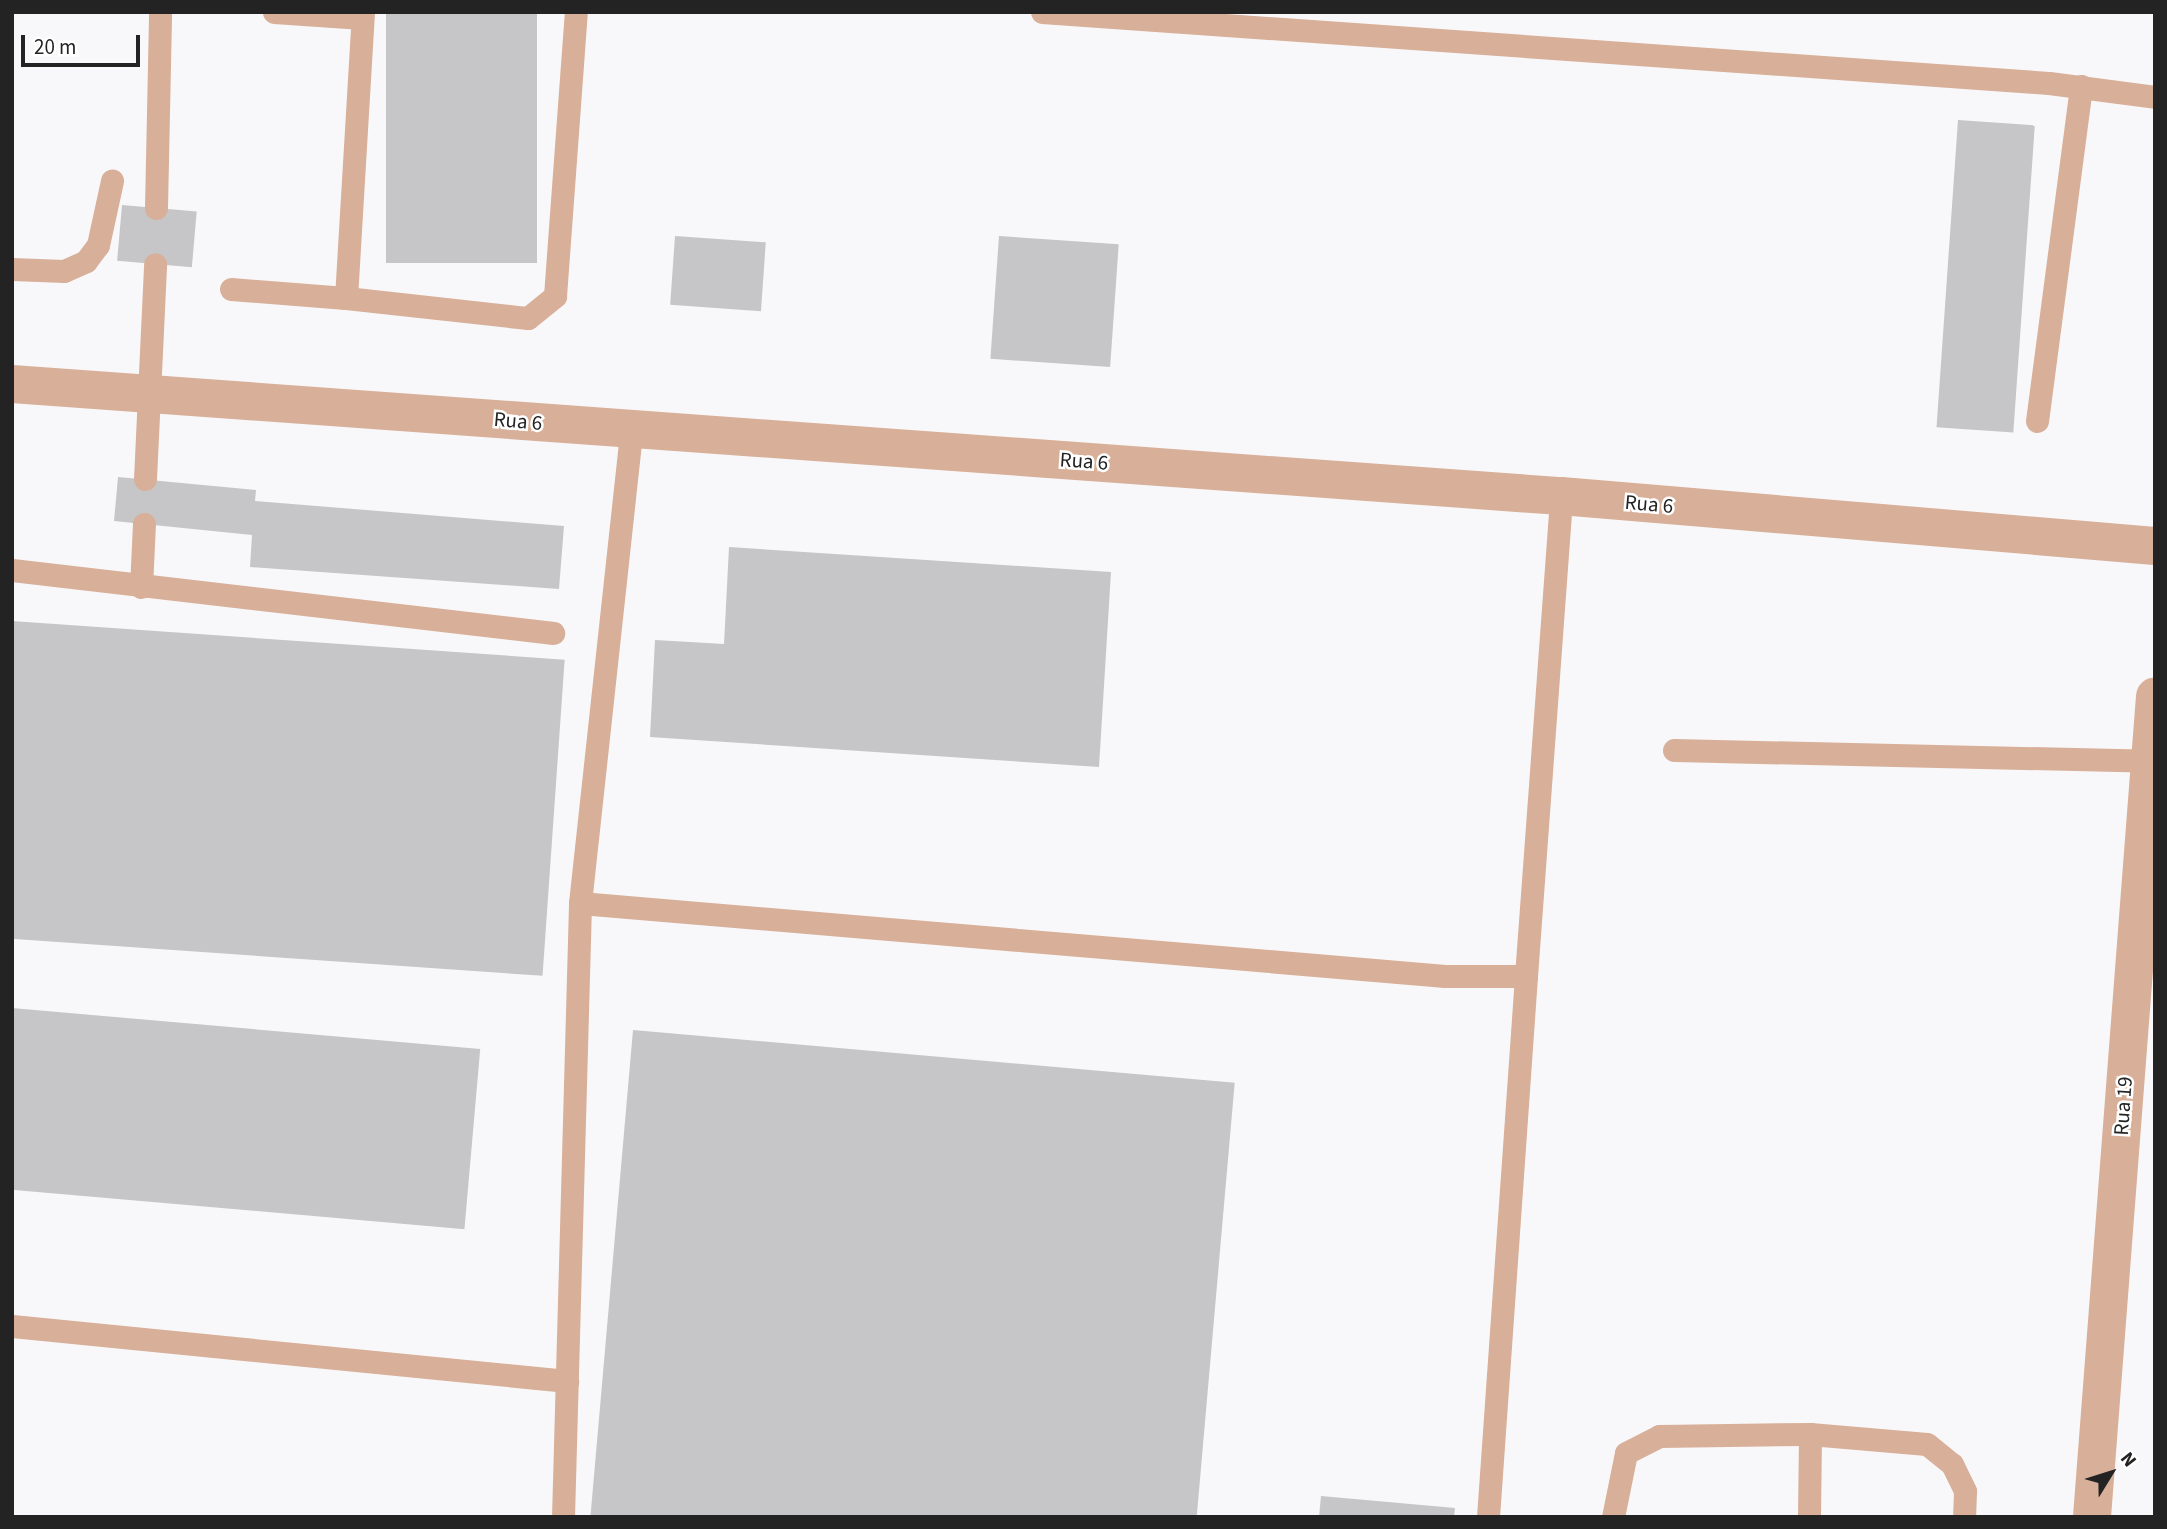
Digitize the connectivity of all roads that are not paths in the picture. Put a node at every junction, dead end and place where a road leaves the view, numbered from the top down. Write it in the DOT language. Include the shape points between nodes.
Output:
graph roads {
  1 [pos="160,12"];
  2 [pos="274,12"];
  3 [pos="576,12"];
  4 [pos="1042,12"];
  5 [pos="362,15"];
  6 [pos="2081,86"];
  7 [pos="2155,97"];
  8 [pos="112,181"];
  9 [pos="156,208"];
  10 [pos="155,264"];
  11 [pos="12,269"];
  12 [pos="232,289"];
  13 [pos="346,298"];
  14 [pos="12,384"];
  15 [pos="149,391"];
  16 [pos="2037,421"];
  17 [pos="632,428"];
  18 [pos="145,479"];
  19 [pos="1561,496"];
  20 [pos="144,524"];
  21 [pos="2155,546"];
  22 [pos="12,570"];
  23 [pos="141,587"];
  24 [pos="553,633"];
  25 [pos="2155,696"];
  26 [pos="1674,750"];
  27 [pos="2150,761"];
  28 [pos="580,903"];
  29 [pos="1526,976"];
  30 [pos="12,1326"];
  31 [pos="566,1381"];
  32 [pos="1810,1434"];
  33 [pos="563,1517"];
  34 [pos="1488,1517"];
  35 [pos="1613,1517"];
  36 [pos="1809,1517"];
  37 [pos="1964,1517"];
  38 [pos="2091,1517"];
  1 -- 9 [label="lane"];
  2 -- 5 [label="lane"];
  3 -- 13 [label="lane" via="555,296 528,318"];
  4 -- 6 [label="lane"];
  5 -- 13 [label="lane"];
  6 -- 7 [label="lane"];
  6 -- 16 [label="lane"];
  8 -- 11 [label="lane" via="98,245 86,261 64,271"];
  10 -- 15 [label="lane"];
  12 -- 13 [label="lane"];
  14 -- 15 [label="street, Rua 6"];
  15 -- 17 [label="street, Rua 6"];
  15 -- 18 [label="lane"];
  17 -- 19 [label="street, Rua 6"];
  17 -- 28 [label="lane"];
  19 -- 21 [label="street, Rua 6"];
  19 -- 29 [label="lane"];
  20 -- 23 [label="lane"];
  22 -- 23 [label="lane"];
  23 -- 24 [label="lane"];
  25 -- 27 [label="street, Rua 19"];
  26 -- 27 [label="lane"];
  27 -- 38 [label="street, Rua 19"];
  28 -- 29 [label="lane" via="1445,976"];
  28 -- 31 [label="lane"];
  29 -- 34 [label="lane"];
  30 -- 31 [label="lane"];
  31 -- 33 [label="lane"];
  32 -- 35 [label="lane" via="1659,1436 1626,1453 1614,1487"];
  32 -- 36 [label="lane"];
  32 -- 37 [label="lane" via="1927,1444 1952,1464 1965,1491"];
}
